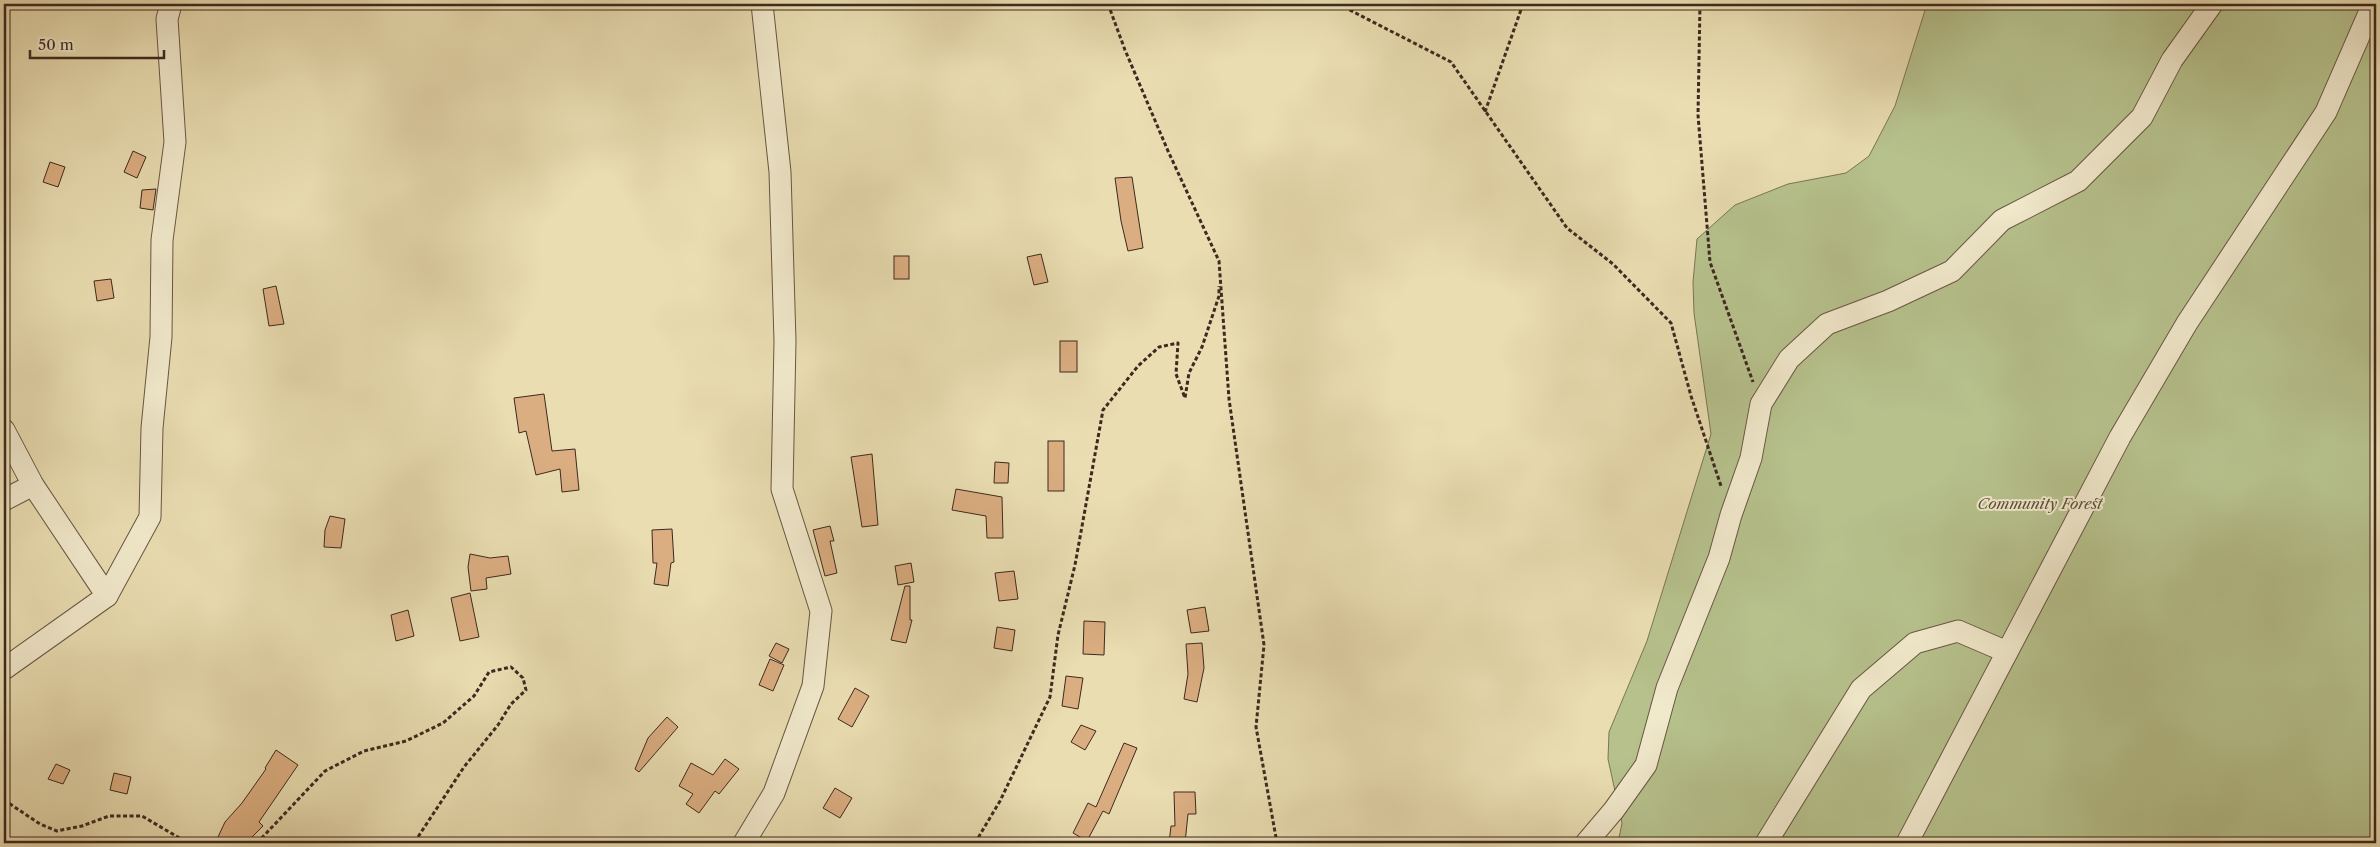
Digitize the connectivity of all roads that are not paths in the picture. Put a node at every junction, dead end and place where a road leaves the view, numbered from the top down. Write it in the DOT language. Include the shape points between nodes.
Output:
graph roads {
  1 [pos="171,4"];
  2 [pos="762,4"];
  3 [pos="2212,4"];
  4 [pos="2373,4"];
  5 [pos="4,430"];
  6 [pos="33,485"];
  7 [pos="4,500"];
  8 [pos="107,596"];
  9 [pos="2007,652"];
  10 [pos="4,669"];
  11 [pos="744,843"];
  12 [pos="1586,843"];
  13 [pos="1766,843"];
  14 [pos="1906,843"];
  1 -- 8 [label="street" via="167,19 175,142 162,240 161,337 152,428 150,517"];
  2 -- 11 [label="street" via="780,172 786,341 782,489 821,611 813,686 774,793"];
  3 -- 12 [label="street" via="2172,60 2142,117 2078,181 2002,220 1952,271 1888,301 1827,324 1788,359 1761,404 1751,458 1730,515 1719,558 1668,688 1646,764"];
  4 -- 9 [label="street" via="2326,112 2187,323 2120,437"];
  5 -- 6 [label="street"];
  6 -- 7 [label="street"];
  6 -- 8 [label="street"];
  8 -- 10 [label="street"];
  9 -- 13 [label="street" via="1958,631 1915,643 1861,689"];
  9 -- 14 [label="street"];
}
